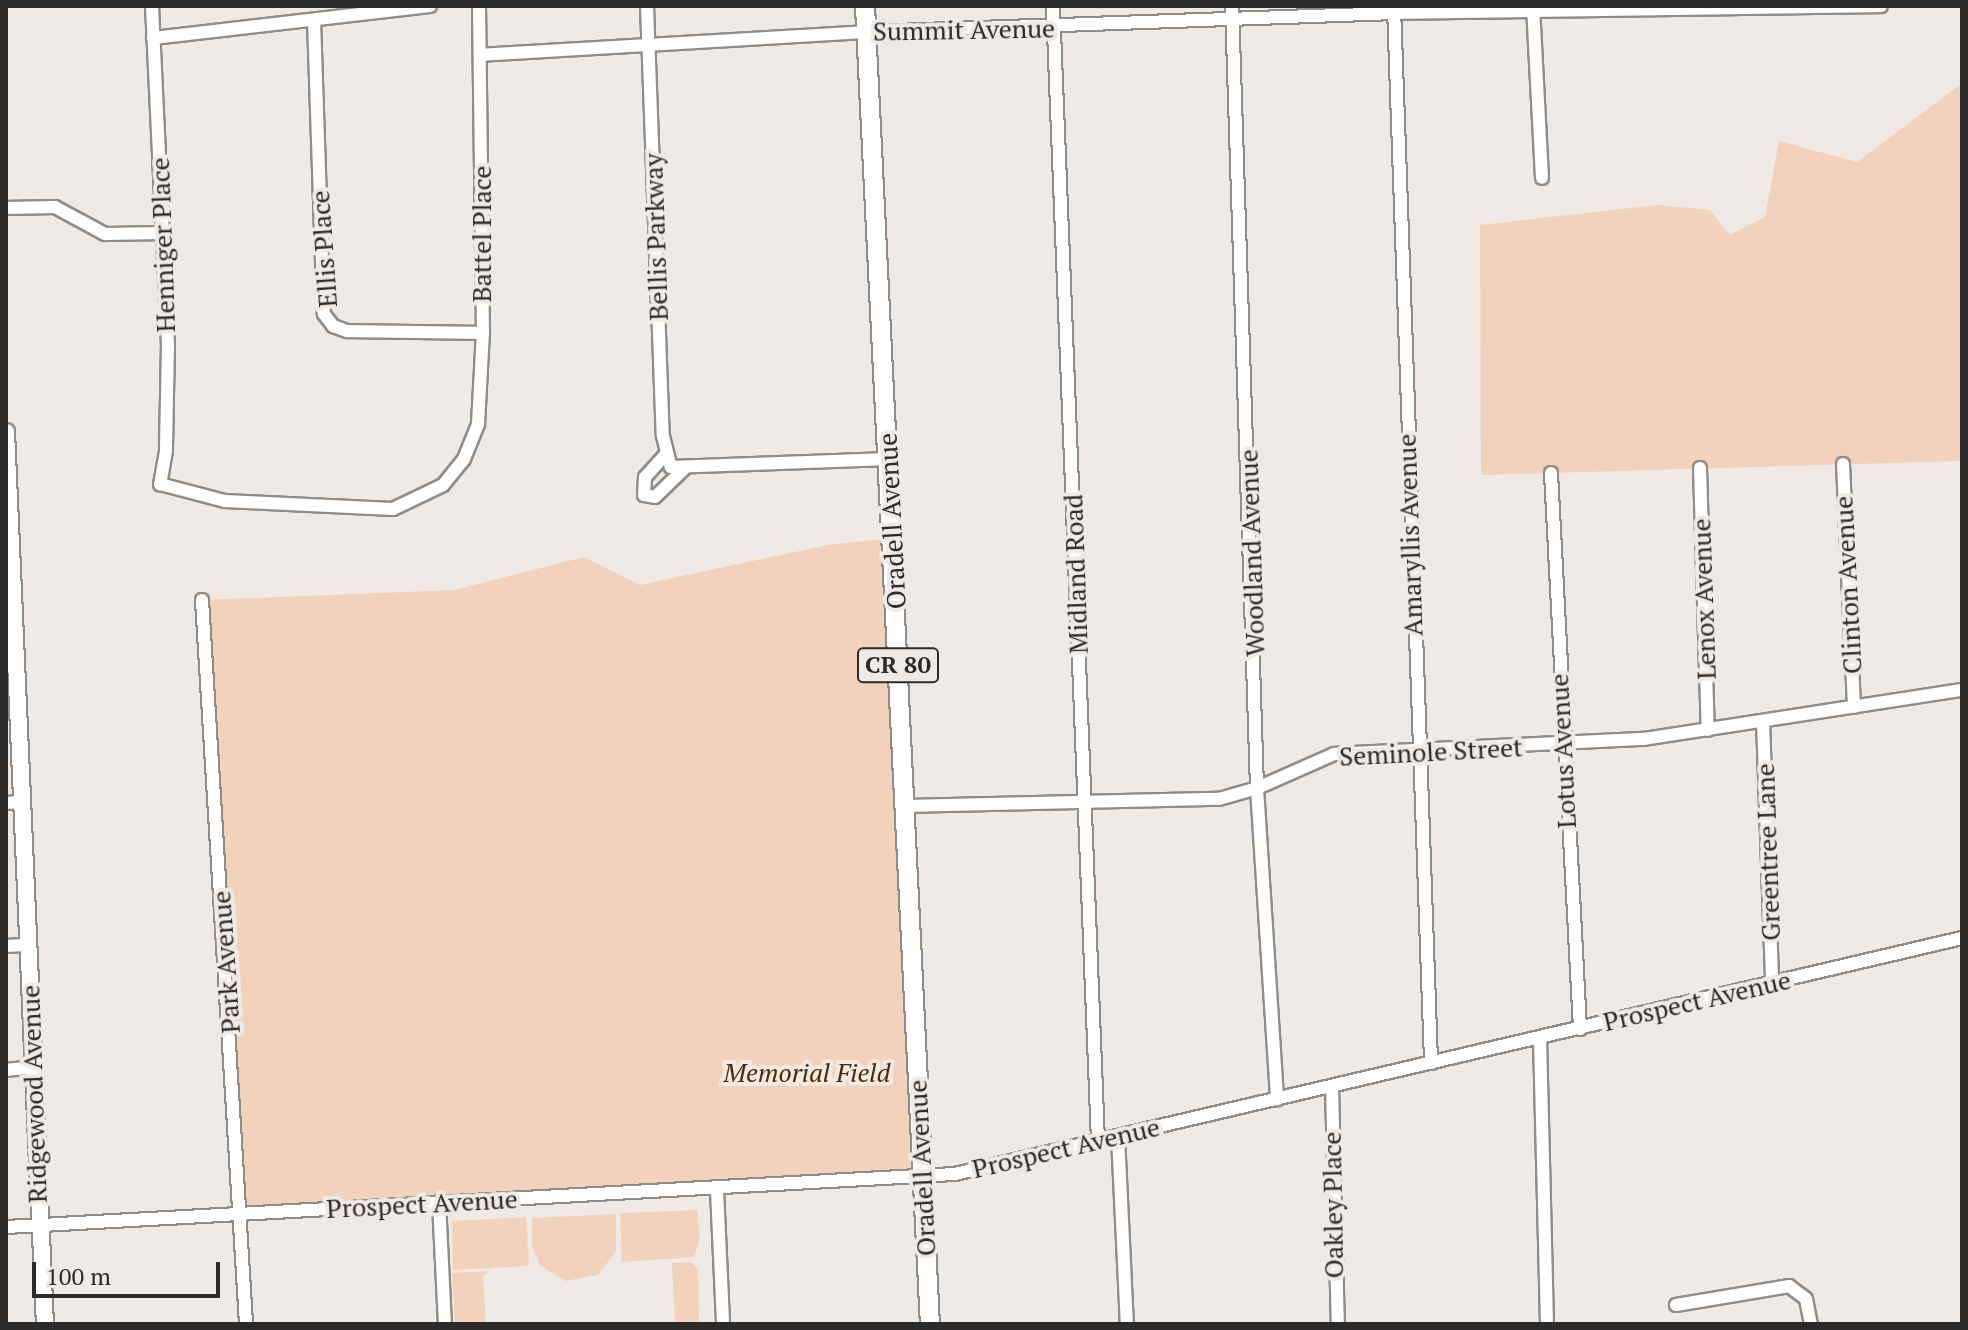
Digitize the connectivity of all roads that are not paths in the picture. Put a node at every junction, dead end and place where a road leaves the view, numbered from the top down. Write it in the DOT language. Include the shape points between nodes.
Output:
graph roads {
  1 [pos="152,6"];
  2 [pos="430,6"];
  3 [pos="479,6"];
  4 [pos="647,6"];
  5 [pos="865,6"];
  6 [pos="1053,6"];
  7 [pos="1232,6"];
  8 [pos="1881,6"];
  9 [pos="1394,9"];
  10 [pos="1533,10"];
  11 [pos="314,20"];
  12 [pos="1233,22"];
  13 [pos="1054,29"];
  14 [pos="867,32"];
  15 [pos="153,38"];
  16 [pos="649,44"];
  17 [pos="480,55"];
  18 [pos="1542,178"];
  19 [pos="6,208"];
  20 [pos="164,233"];
  21 [pos="483,333"];
  22 [pos="6,432"];
  23 [pos="666,454"];
  24 [pos="464,459"];
  25 [pos="889,459"];
  26 [pos="1843,464"];
  27 [pos="677,468"];
  28 [pos="1700,468"];
  29 [pos="1551,473"];
  30 [pos="8,516"];
  31 [pos="202,600"];
  32 [pos="10,661"];
  33 [pos="1962,690"];
  34 [pos="1854,707"];
  35 [pos="1763,721"];
  36 [pos="1708,730"];
  37 [pos="1562,745"];
  38 [pos="1418,748"];
  39 [pos="1257,788"];
  40 [pos="14,802"];
  41 [pos="1086,802"];
  42 [pos="904,806"];
  43 [pos="1962,938"];
  44 [pos="28,945"];
  45 [pos="6,946"];
  46 [pos="1772,983"];
  47 [pos="1580,1029"];
  48 [pos="1540,1038"];
  49 [pos="1431,1063"];
  50 [pos="34,1067"];
  51 [pos="6,1070"];
  52 [pos="1332,1086"];
  53 [pos="1277,1099"];
  54 [pos="1118,1136"];
  55 [pos="1098,1141"];
  56 [pos="923,1175"];
  57 [pos="717,1190"];
  58 [pos="439,1202"];
  59 [pos="241,1214"];
  60 [pos="40,1225"];
  61 [pos="6,1227"];
  62 [pos="1676,1305"];
  63 [pos="45,1324"];
  64 [pos="246,1324"];
  65 [pos="445,1324"];
  66 [pos="723,1324"];
  67 [pos="930,1324"];
  68 [pos="1127,1324"];
  69 [pos="1338,1324"];
  70 [pos="1547,1324"];
  71 [pos="1811,1324"];
  1 -- 15 [label="street, Henniger Place"];
  2 -- 11 [label="street"];
  3 -- 17 [label="street, Battel Place"];
  4 -- 16 [label="street, Bellis Parkway"];
  5 -- 14 [label="main road, Oradell Avenue / CR 80"];
  6 -- 13 [label="street, Midland Road"];
  7 -- 12 [label="street, Woodland Avenue"];
  8 -- 10 [label="street, Summit Avenue"];
  9 -- 10 [label="street, Summit Avenue"];
  9 -- 12 [label="street, Summit Avenue"];
  9 -- 38 [label="street, Amaryllis Avenue"];
  10 -- 18 [label="street"];
  11 -- 15 [label="street"];
  11 -- 21 [label="street, Ellis Place" via="324,314 333,326 347,331"];
  12 -- 13 [label="street, Summit Avenue"];
  12 -- 39 [label="street, Woodland Avenue"];
  13 -- 14 [label="street, Summit Avenue"];
  13 -- 41 [label="street, Midland Road"];
  14 -- 16 [label="street, Summit Avenue"];
  14 -- 25 [label="main road, Oradell Avenue / CR 80"];
  15 -- 20 [label="street, Henniger Place"];
  16 -- 17 [label="street, Summit Avenue"];
  16 -- 23 [label="street, Bellis Parkway"];
  17 -- 21 [label="street, Battel Place"];
  19 -- 20 [label="street" via="55,207 105,234"];
  20 -- 24 [label="street, Henniger Place" via="167,390 160,484 225,501 393,509 427,496"];
  21 -- 24 [label="street, Battel Place" via="480,412"];
  22 -- 30 [label="street, Ridgewood Avenue"];
  23 -- 27 [label="street, Bellis Parkway"];
  23 -- 27 [label="street" via="645,477 644,495 655,497"];
  25 -- 27 [label="street"];
  25 -- 42 [label="main road, Oradell Avenue / CR 80"];
  26 -- 34 [label="street, Clinton Avenue"];
  28 -- 36 [label="street, Lenox Avenue"];
  29 -- 37 [label="street, Lotus Avenue"];
  30 -- 32 [label="street, Ridgewood Avenue"];
  31 -- 59 [label="street, Park Avenue"];
  32 -- 40 [label="street, Ridgewood Avenue"];
  33 -- 34 [label="street, Seminole Street"];
  34 -- 35 [label="street, Seminole Street"];
  35 -- 36 [label="street, Seminole Street"];
  35 -- 46 [label="street, Greentree Lane"];
  36 -- 37 [label="street, Seminole Street"];
  37 -- 38 [label="street, Seminole Street"];
  37 -- 47 [label="street, Lotus Avenue"];
  38 -- 39 [label="street, Seminole Street" via="1334,754"];
  38 -- 49 [label="street, Amaryllis Avenue"];
  39 -- 41 [label="street, Seminole Street" via="1219,799"];
  39 -- 53 [label="street, Woodland Avenue"];
  40 -- 44 [label="street, Ridgewood Avenue"];
  41 -- 42 [label="street, Seminole Street"];
  41 -- 55 [label="street, Midland Road"];
  42 -- 56 [label="main road, Oradell Avenue / CR 80"];
  43 -- 46 [label="street, Prospect Avenue"];
  44 -- 45 [label="street"];
  44 -- 50 [label="street, Ridgewood Avenue"];
  46 -- 47 [label="street, Prospect Avenue"];
  47 -- 48 [label="street, Prospect Avenue"];
  48 -- 49 [label="street, Prospect Avenue"];
  48 -- 70 [label="street"];
  49 -- 52 [label="street, Prospect Avenue"];
  50 -- 51 [label="street"];
  50 -- 60 [label="street, Ridgewood Avenue"];
  52 -- 53 [label="street, Prospect Avenue"];
  52 -- 69 [label="street, Oakley Place"];
  53 -- 54 [label="street, Prospect Avenue"];
  54 -- 55 [label="street, Prospect Avenue"];
  54 -- 68 [label="street"];
  55 -- 56 [label="street, Prospect Avenue" via="955,1174"];
  56 -- 57 [label="street, Prospect Avenue"];
  56 -- 67 [label="main road, Oradell Avenue / CR 80"];
  57 -- 58 [label="street, Prospect Avenue"];
  57 -- 66 [label="street"];
  58 -- 59 [label="street, Prospect Avenue"];
  58 -- 65 [label="street"];
  59 -- 60 [label="street, Prospect Avenue"];
  59 -- 64 [label="street, Park Avenue"];
  60 -- 61 [label="street, Prospect Avenue"];
  60 -- 63 [label="street, Ridgewood Avenue"];
  62 -- 71 [label="street" via="1789,1286 1806,1299"];
}
